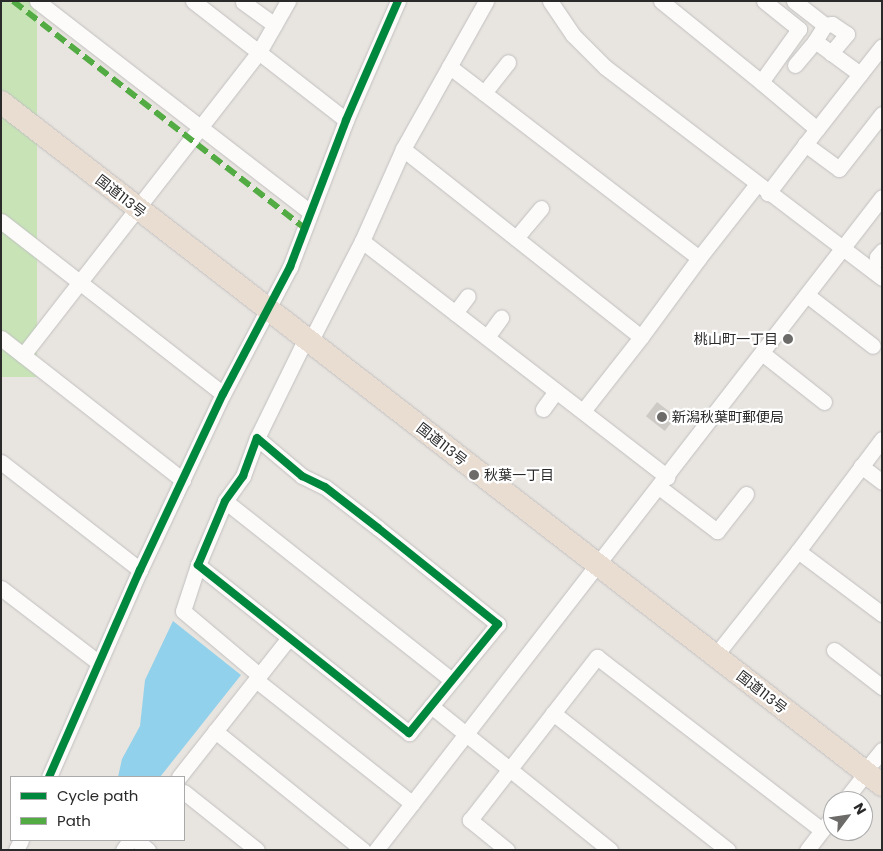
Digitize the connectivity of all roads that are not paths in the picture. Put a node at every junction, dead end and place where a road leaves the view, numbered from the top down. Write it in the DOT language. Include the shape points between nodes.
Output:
graph roads {
  1 [pos="36,1"];
  2 [pos="193,1"];
  3 [pos="288,1"];
  4 [pos="398,1"];
  5 [pos="486,1"];
  6 [pos="550,1"];
  7 [pos="661,1"];
  8 [pos="764,1"];
  9 [pos="794,1"];
  10 [pos="243,2"];
  11 [pos="835,23"];
  12 [pos="275,25"];
  13 [pos="814,41"];
  14 [pos="882,46"];
  15 [pos="259,52"];
  16 [pos="831,53"];
  17 [pos="508,62"];
  18 [pos="795,65"];
  19 [pos="449,66"];
  20 [pos="860,74"];
  21 [pos="761,82"];
  22 [pos="484,93"];
  23 [pos="1,102"];
  24 [pos="882,114"];
  25 [pos="346,120"];
  26 [pos="200,129"];
  27 [pos="817,129"];
  28 [pos="806,144"];
  29 [pos="403,149"];
  30 [pos="762,189"];
  31 [pos="882,196"];
  32 [pos="541,208"];
  33 [pos="138,209"];
  34 [pos="310,212"];
  35 [pos="1,221"];
  36 [pos="516,238"];
  37 [pos="362,242"];
  38 [pos="842,248"];
  39 [pos="882,251"];
  40 [pos="699,258"];
  41 [pos="880,268"];
  42 [pos="81,283"];
  43 [pos="807,295"];
  44 [pos="468,296"];
  45 [pos="267,308"];
  46 [pos="455,313"];
  47 [pos="502,318"];
  48 [pos="487,337"];
  49 [pos="641,337"];
  50 [pos="1,338"];
  51 [pos="308,340"];
  52 [pos="873,346"];
  53 [pos="762,353"];
  54 [pos="23,355"];
  55 [pos="556,391"];
  56 [pos="223,394"];
  57 [pos="824,402"];
  58 [pos="543,409"];
  59 [pos="583,411"];
  60 [pos="257,438"];
  61 [pos="882,438"];
  62 [pos="1,462"];
  63 [pos="861,466"];
  64 [pos="183,480"];
  65 [pos="663,482"];
  66 [pos="882,482"];
  67 [pos="746,494"];
  68 [pos="225,500"];
  69 [pos="798,551"];
  70 [pos="198,565"];
  71 [pos="597,565"];
  72 [pos="140,570"];
  73 [pos="1,588"];
  74 [pos="882,614"];
  75 [pos="288,639"];
  76 [pos="834,650"];
  77 [pos="715,656"];
  78 [pos="99,663"];
  79 [pos="258,678"];
  80 [pos="452,680"];
  81 [pos="882,687"];
  82 [pos="431,706"];
  83 [pos="553,713"];
  84 [pos="215,731"];
  85 [pos="465,734"];
  86 [pos="882,750"];
  87 [pos="509,769"];
  88 [pos="48,776"];
  89 [pos="180,776"];
  90 [pos="871,776"];
  91 [pos="855,791"];
  92 [pos="185,793"];
  93 [pos="412,803"];
  94 [pos="822,830"];
  95 [pos="137,841"];
  96 [pos="489,844"];
  97 [pos="148,850"];
  98 [pos="257,850"];
  99 [pos="363,850"];
  100 [pos="376,850"];
  101 [pos="508,850"];
  102 [pos="610,850"];
  103 [pos="728,850"];
  104 [pos="807,850"];
  1 -- 26 [label="street"];
  2 -- 15 [label="street"];
  3 -- 12 [label="street"];
  4 -- 25 [label="street"];
  5 -- 19 [label="street"];
  6 -- 30 [label="street" via="573,35 605,67"];
  7 -- 21 [label="street"];
  8 -- 21 [label="street" via="799,29"];
  9 -- 11 [label="street"];
  10 -- 12 [label="street"];
  11 -- 13 [label="street"];
  11 -- 16 [label="street" via="847,34"];
  12 -- 15 [label="street"];
  13 -- 16 [label="street"];
  13 -- 18 [label="street"];
  14 -- 20 [label="street"];
  15 -- 25 [label="street"];
  15 -- 26 [label="street"];
  16 -- 20 [label="street"];
  17 -- 22 [label="street"];
  19 -- 22 [label="street"];
  19 -- 29 [label="street"];
  20 -- 27 [label="street"];
  21 -- 27 [label="street"];
  22 -- 40 [label="street"];
  23 -- 33 [label="highway, 国道113号"];
  24 -- 28 [label="street" via="839,169"];
  25 -- 34 [label="street"];
  26 -- 33 [label="street"];
  26 -- 34 [label="street"];
  27 -- 28 [label="street"];
  28 -- 30 [label="street"];
  29 -- 36 [label="street"];
  29 -- 37 [label="street"];
  30 -- 38 [label="street"];
  30 -- 40 [label="street"];
  31 -- 38 [label="street"];
  32 -- 36 [label="street"];
  33 -- 42 [label="street"];
  33 -- 45 [label="highway, 国道113号"];
  34 -- 45 [label="street" via="290,267"];
  35 -- 42 [label="street"];
  36 -- 49 [label="street"];
  37 -- 46 [label="street"];
  37 -- 51 [label="street"];
  38 -- 41 [label="street"];
  38 -- 43 [label="street"];
  39 -- 41 [label="street" via="877,257"];
  40 -- 49 [label="street"];
  42 -- 54 [label="street"];
  42 -- 56 [label="street"];
  43 -- 52 [label="street"];
  43 -- 53 [label="street"];
  44 -- 46 [label="street"];
  45 -- 51 [label="highway, 国道113号"];
  45 -- 56 [label="street"];
  46 -- 48 [label="street"];
  47 -- 48 [label="street"];
  48 -- 55 [label="street"];
  49 -- 59 [label="street"];
  50 -- 54 [label="street"];
  51 -- 60 [label="street"];
  51 -- 71 [label="highway, 国道113号"];
  53 -- 57 [label="street"];
  53 -- 65 [label="street"];
  54 -- 64 [label="street"];
  55 -- 58 [label="street"];
  55 -- 59 [label="street"];
  56 -- 64 [label="street"];
  59 -- 65 [label="street"];
  60 -- 68 [label="street" via="243,476"];
  60 -- 80 [label="street" via="302,476 325,487 498,624"];
  61 -- 63 [label="street"];
  62 -- 72 [label="street"];
  63 -- 66 [label="street"];
  63 -- 69 [label="street"];
  64 -- 72 [label="street"];
  65 -- 67 [label="street" via="718,531"];
  65 -- 71 [label="street"];
  68 -- 70 [label="street"];
  68 -- 80 [label="street"];
  69 -- 74 [label="street"];
  69 -- 77 [label="street"];
  70 -- 75 [label="street"];
  70 -- 79 [label="street" via="182,611"];
  71 -- 77 [label="highway, 国道113号"];
  71 -- 85 [label="street"];
  72 -- 78 [label="street"];
  73 -- 78 [label="street"];
  75 -- 79 [label="street"];
  75 -- 82 [label="street" via="409,734"];
  76 -- 81 [label="street"];
  77 -- 90 [label="highway, 国道113号"];
  78 -- 88 [label="street"];
  79 -- 84 [label="street"];
  79 -- 93 [label="street"];
  80 -- 82 [label="street"];
  82 -- 85 [label="street"];
  83 -- 87 [label="street"];
  83 -- 94 [label="street" via="597,657"];
  83 -- 103 [label="street"];
  84 -- 89 [label="street"];
  84 -- 99 [label="street"];
  85 -- 87 [label="street"];
  85 -- 93 [label="street"];
  86 -- 90 [label="street"];
  87 -- 96 [label="street" via="470,820"];
  87 -- 102 [label="street"];
  90 -- 91 [label="street"];
  92 -- 98 [label="street"];
  93 -- 100 [label="street"];
  94 -- 104 [label="street"];
  95 -- 97 [label="street"];
  96 -- 101 [label="street"];
}
